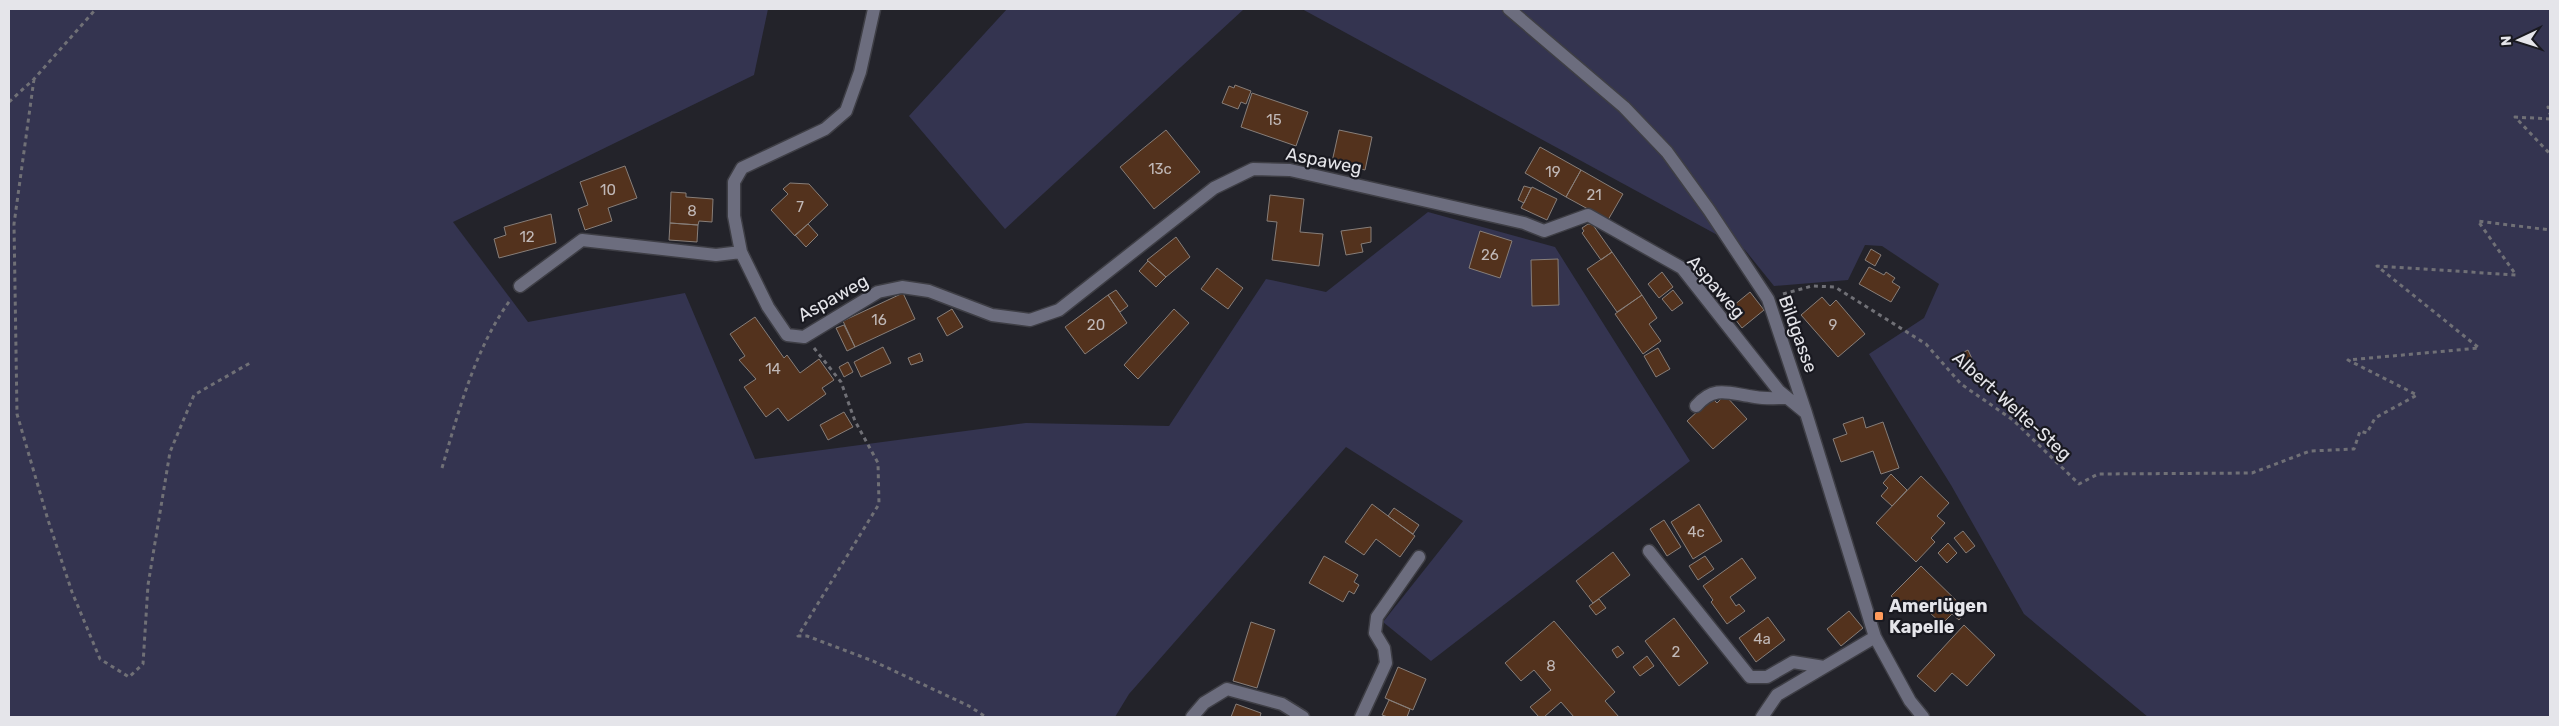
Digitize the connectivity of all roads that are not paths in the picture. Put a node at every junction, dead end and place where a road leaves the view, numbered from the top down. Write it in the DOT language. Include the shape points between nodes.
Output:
graph roads {
  1 [pos="874,9"];
  2 [pos="1509,9"];
  3 [pos="741,252"];
  4 [pos="520,286"];
  5 [pos="1787,398"];
  6 [pos="1696,406"];
  7 [pos="1806,413"];
  8 [pos="1650,551"];
  9 [pos="1419,557"];
  10 [pos="1875,636"];
  11 [pos="1824,667"];
  12 [pos="1192,717"];
  13 [pos="1303,717"];
  14 [pos="1361,717"];
  15 [pos="1762,717"];
  16 [pos="1923,717"];
  1 -- 3 [label="street, Aspaweg" via="860,72 846,111 824,129 742,168 734,182 734,216"];
  2 -- 7 [label="street, Bildgasse" via="1624,106 1667,152 1768,299"];
  3 -- 4 [label="street" via="716,254 582,240"];
  3 -- 5 [label="street, Aspaweg" via="768,307 787,335 804,337 878,292 902,287 929,291 992,315 1030,320 1059,310 1214,188 1253,168 1290,170 1524,223 1544,231 1588,216 1682,268"];
  5 -- 6 [label="street" via="1758,398 1730,391 1705,395"];
  5 -- 7 [label="street, Aspaweg"];
  7 -- 10 [label="street, Bildgasse"];
  8 -- 11 [label="street" via="1750,677 1766,677 1794,662"];
  9 -- 14 [label="street" via="1377,617 1375,633 1384,648 1386,663"];
  10 -- 11 [label="street"];
  10 -- 16 [label="street, Bildgasse" via="1910,701"];
  11 -- 15 [label="street" via="1776,695"];
  12 -- 13 [label="street" via="1204,703 1227,689 1282,704"];
}
